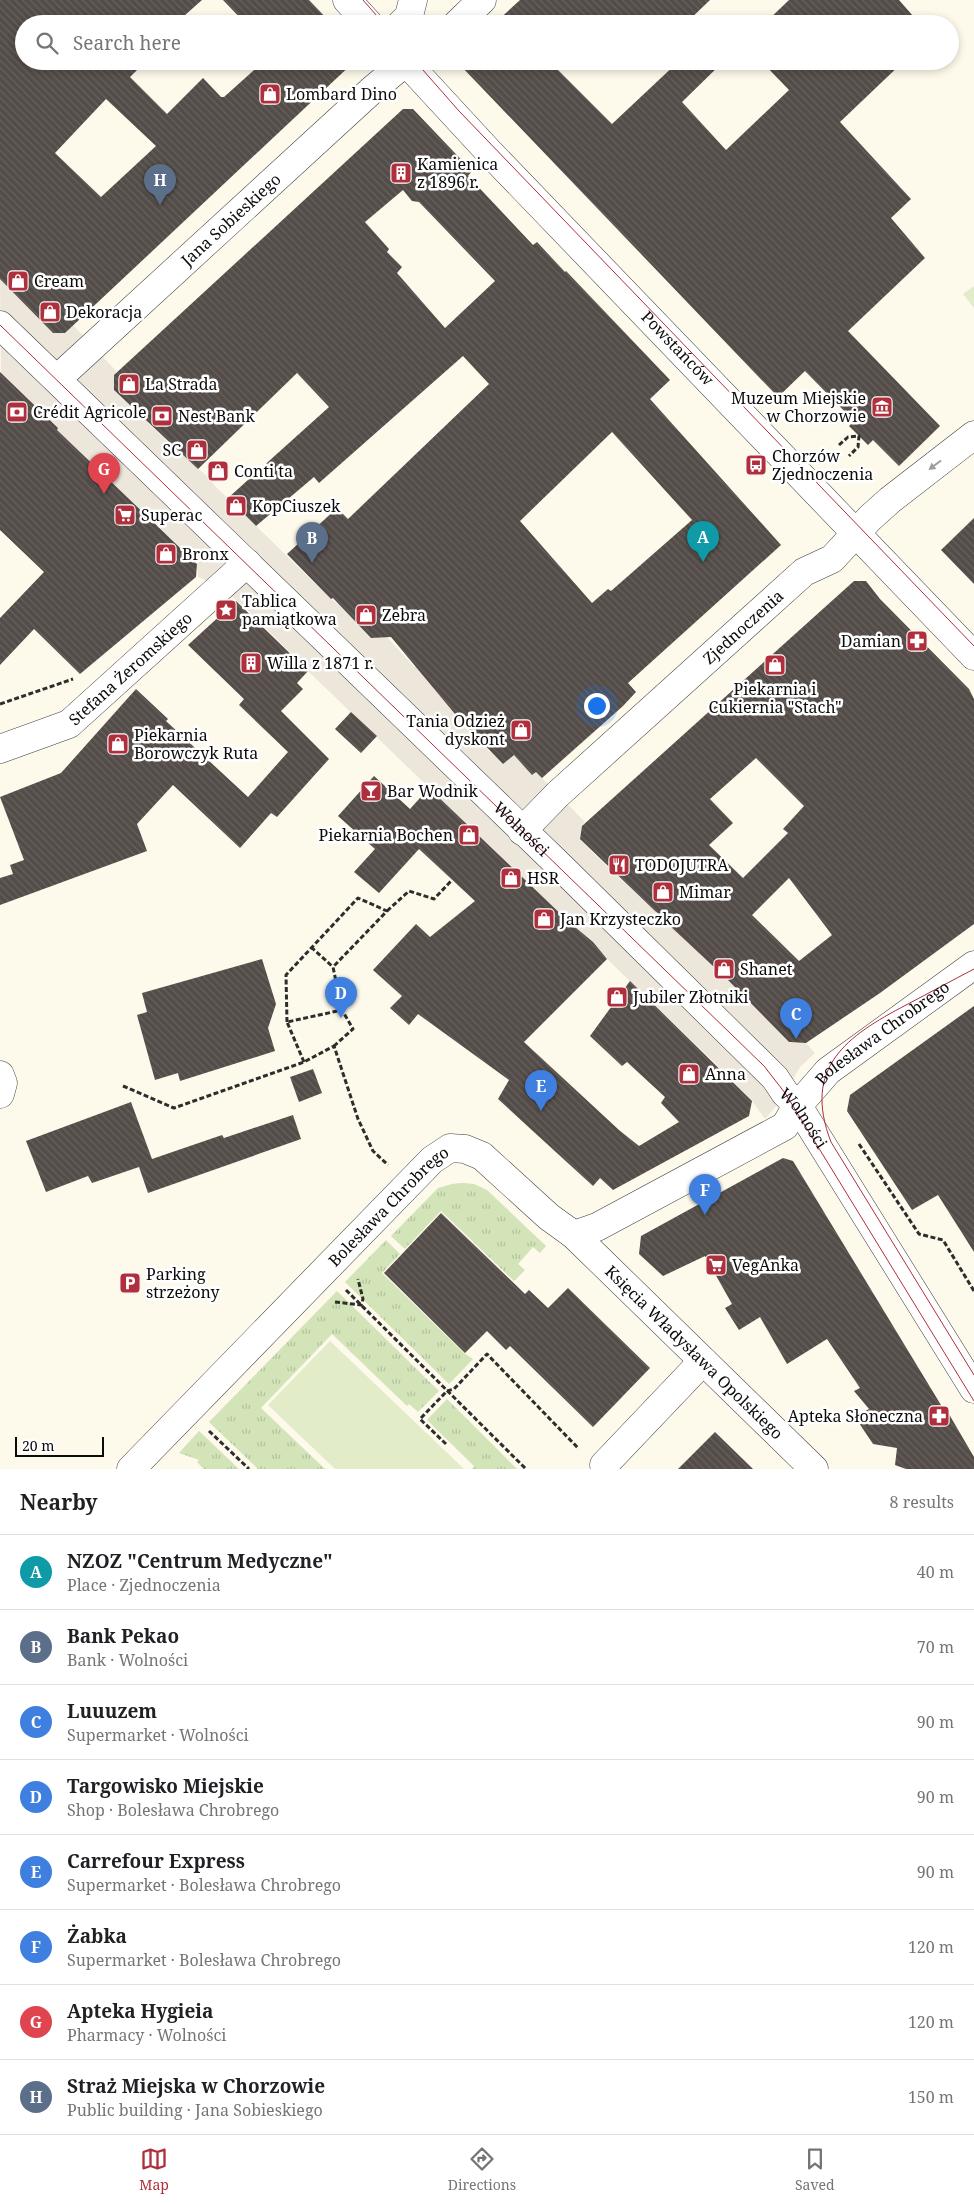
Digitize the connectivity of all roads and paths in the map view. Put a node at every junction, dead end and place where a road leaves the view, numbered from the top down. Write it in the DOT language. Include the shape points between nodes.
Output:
graph roads {
  1 [pos="347,0"];
  2 [pos="413,0"];
  3 [pos="482,0"];
  4 [pos="361,15"];
  5 [pos="409,15"];
  6 [pos="466,15"];
  7 [pos="396,70"];
  8 [pos="413,70"];
  9 [pos="0,325"];
  10 [pos="57,380"];
  11 [pos="974,435"];
  12 [pos="839,445"];
  13 [pos="849,456"];
  14 [pos="856,533"];
  15 [pos="247,563"];
  16 [pos="974,656"];
  17 [pos="0,749"];
  18 [pos="522,830"];
  19 [pos="452,880"];
  20 [pos="386,911"];
  21 [pos="311,947"];
  22 [pos="974,965"];
  23 [pos="333,967"];
  24 [pos="342,1010"];
  25 [pos="287,1022"];
  26 [pos="334,1046"];
  27 [pos="304,1062"];
  28 [pos="0,1075"];
  29 [pos="123,1086"];
  30 [pos="0,1094"];
  31 [pos="798,1106"];
  32 [pos="857,1142"];
  33 [pos="373,1151"];
  34 [pos="574,1235"];
  35 [pos="357,1277"];
  36 [pos="344,1288"];
  37 [pos="974,1291"];
  38 [pos="327,1301"];
  39 [pos="360,1305"];
  40 [pos="703,1361"];
  41 [pos="974,1389"];
  42 [pos="447,1391"];
  43 [pos="208,1430"];
  44 [pos="446,1444"];
  45 [pos="579,1449"];
  46 [pos="612,1464"];
  47 [pos="131,1469"];
  48 [pos="249,1469"];
  49 [pos="526,1469"];
  50 [pos="814,1469"];
  1 -- 4 [label="street"];
  2 -- 5 [label="street"];
  3 -- 6 [label="street"];
  7 -- 10 [label="street, Jana Sobieskiego"];
  8 -- 14 [label="street, Powstańców"];
  9 -- 10 [label="street, Wolności"];
  10 -- 15 [label="street, Wolności"];
  11 -- 14 [label="street, Zjednoczenia, one-way" via="890,500"];
  12 -- 13 [label="path" via="848,437 859,436 858,447"];
  14 -- 16 [label="street, Powstańców"];
  14 -- 18 [label="street, Zjednoczenia" via="832,559 804,572"];
  15 -- 17 [label="street, Stefana Żeromskiego" via="69,724"];
  15 -- 18 [label="street, Wolności"];
  18 -- 31 [label="street, Wolności" via="768,1072"];
  19 -- 20 [label="path" via="434,899 409,890"];
  20 -- 21 [label="path" via="358,898"];
  20 -- 23 [label="path"];
  21 -- 23 [label="path"];
  21 -- 25 [label="path" via="286,974"];
  22 -- 31 [label="street, Bolesława Chrobrego" via="828,1071"];
  23 -- 24 [label="path"];
  24 -- 25 [label="path"];
  24 -- 26 [label="path" via="353,1029"];
  25 -- 27 [label="path"];
  26 -- 27 [label="path"];
  26 -- 33 [label="path" via="358,1119"];
  27 -- 29 [label="path" via="174,1108"];
  28 -- 30 [label="street" via="3,1083"];
  31 -- 34 [label="street, Bolesława Chrobrego" via="786,1126 597,1228"];
  31 -- 41 [label="street, Wolności"];
  32 -- 37 [label="path" via="919,1234 943,1240"];
  34 -- 40 [label="street, Księcia Władysława Opolskiego"];
  34 -- 47 [label="street, Bolesława Chrobrego" via="549,1217 482,1156 465,1149 450,1148 432,1160"];
  35 -- 39 [label="path" via="363,1299"];
  36 -- 39 [label="path"];
  38 -- 39 [label="path"];
  39 -- 42 [label="path"];
  40 -- 46 [label="street"];
  40 -- 50 [label="street, Księcia Władysława Opolskiego"];
  42 -- 44 [label="path" via="420,1420"];
  42 -- 45 [label="path" via="454,1388 487,1354"];
  42 -- 49 [label="path"];
  43 -- 48 [label="path"];
}
